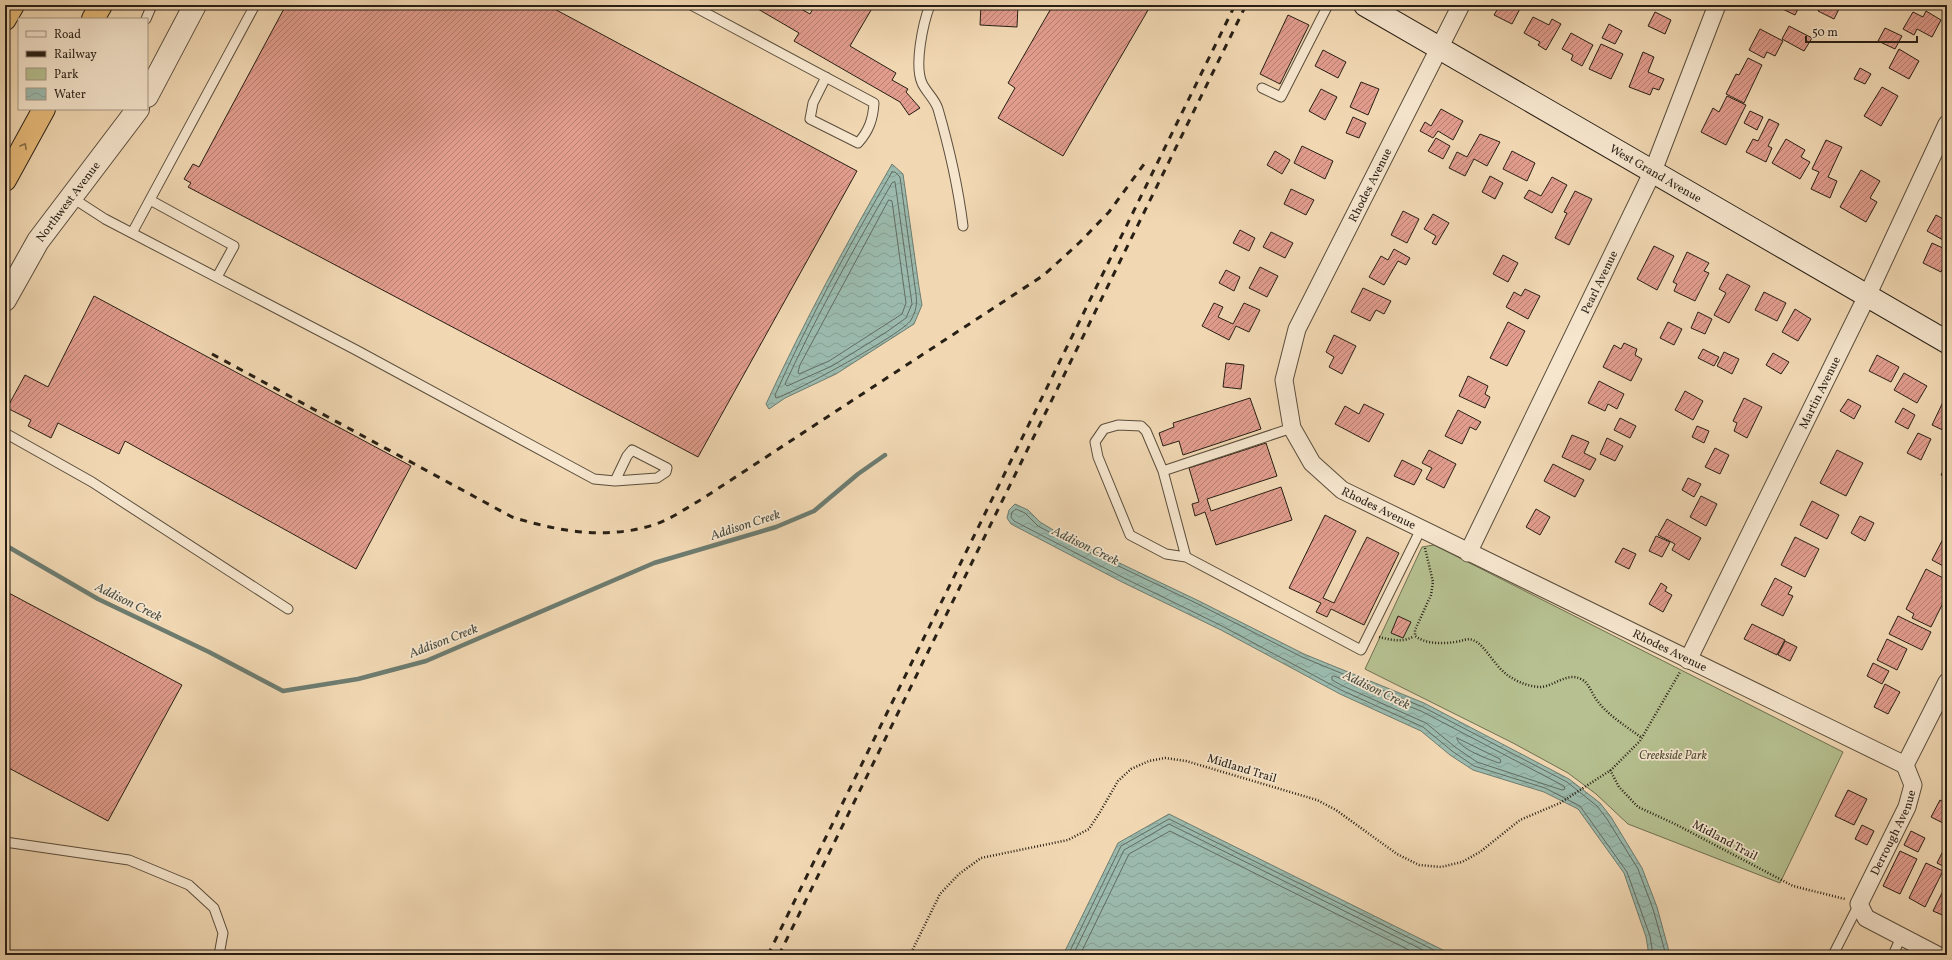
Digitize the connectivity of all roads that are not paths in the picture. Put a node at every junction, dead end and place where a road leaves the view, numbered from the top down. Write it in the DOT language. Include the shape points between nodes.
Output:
graph roads {
  1 [pos="13,5"];
  2 [pos="101,5"];
  3 [pos="152,5"];
  4 [pos="195,5"];
  5 [pos="255,5"];
  6 [pos="691,5"];
  7 [pos="930,5"];
  8 [pos="1328,5"];
  9 [pos="1366,5"];
  10 [pos="1461,5"];
  11 [pos="1716,5"];
  12 [pos="94,18"];
  13 [pos="146,18"];
  14 [pos="5,19"];
  15 [pos="1439,48"];
  16 [pos="826,77"];
  17 [pos="1262,88"];
  18 [pos="148,94"];
  19 [pos="43,110"];
  20 [pos="137,110"];
  21 [pos="1947,124"];
  22 [pos="1653,171"];
  23 [pos="5,180"];
  24 [pos="71,197"];
  25 [pos="150,200"];
  26 [pos="963,226"];
  27 [pos="132,233"];
  28 [pos="217,277"];
  29 [pos="1867,296"];
  30 [pos="5,300"];
  31 [pos="1947,342"];
  32 [pos="1292,428"];
  33 [pos="5,432"];
  34 [pos="1163,471"];
  35 [pos="615,481"];
  36 [pos="1418,535"];
  37 [pos="1468,553"];
  38 [pos="1186,557"];
  39 [pos="288,609"];
  40 [pos="1688,660"];
  41 [pos="1947,682"];
  42 [pos="1905,765"];
  43 [pos="5,842"];
  44 [pos="1858,908"];
  45 [pos="1901,937"];
  46 [pos="219,955"];
  47 [pos="1833,955"];
  48 [pos="1893,955"];
  49 [pos="1938,955"];
  1 -- 14 [label="highway"];
  2 -- 12 [label="highway"];
  3 -- 13 [label="lane"];
  4 -- 18 [label="main road"];
  5 -- 25 [label="lane"];
  6 -- 16 [label="lane"];
  7 -- 26 [label="lane" via="923,24 920,59 922,82 937,106 960,202"];
  8 -- 17 [label="lane" via="1281,97"];
  9 -- 15 [label="main road, West Grand Avenue"];
  10 -- 15 [label="street, Rhodes Avenue"];
  11 -- 22 [label="street, Pearl Avenue"];
  15 -- 22 [label="main road, West Grand Avenue"];
  15 -- 32 [label="street, Rhodes Avenue" via="1297,329 1284,380"];
  16 -- 16 [label="lane" via="874,103 873,117 866,134 858,143 810,119 813,103"];
  23 -- 19 [label="highway, one-way"];
  20 -- 24 [label="main road, Northwest Avenue"];
  21 -- 29 [label="street, Martin Avenue"];
  22 -- 29 [label="main road, West Grand Avenue"];
  22 -- 37 [label="street, Pearl Avenue"];
  24 -- 27 [label="lane" via="104,219"];
  24 -- 30 [label="main road, Northwest Avenue" via="38,241"];
  25 -- 27 [label="lane"];
  25 -- 28 [label="lane" via="234,246"];
  27 -- 28 [label="lane"];
  28 -- 35 [label="lane" via="594,479"];
  29 -- 31 [label="main road, West Grand Avenue"];
  29 -- 40 [label="street, Martin Avenue"];
  32 -- 34 [label="lane"];
  32 -- 36 [label="street, Rhodes Avenue" via="1312,463 1342,490"];
  33 -- 39 [label="lane" via="92,482"];
  34 -- 38 [label="lane"];
  34 -- 38 [label="lane" via="1146,431 1141,426 1118,425 1104,428 1095,442 1098,457 1130,535 1166,554"];
  35 -- 35 [label="lane" via="657,478 666,472 667,468 632,450"];
  36 -- 37 [label="street, Rhodes Avenue"];
  36 -- 38 [label="lane" via="1361,650"];
  37 -- 40 [label="street, Rhodes Avenue"];
  40 -- 42 [label="street, Rhodes Avenue"];
  41 -- 42 [label="street"];
  42 -- 44 [label="street, Derrough Avenue" via="1913,785 1907,807"];
  43 -- 46 [label="lane" via="129,860 189,885 214,908 223,932"];
  44 -- 45 [label="street"];
  44 -- 47 [label="lane"];
  45 -- 48 [label="lane"];
  45 -- 49 [label="street"];
}
